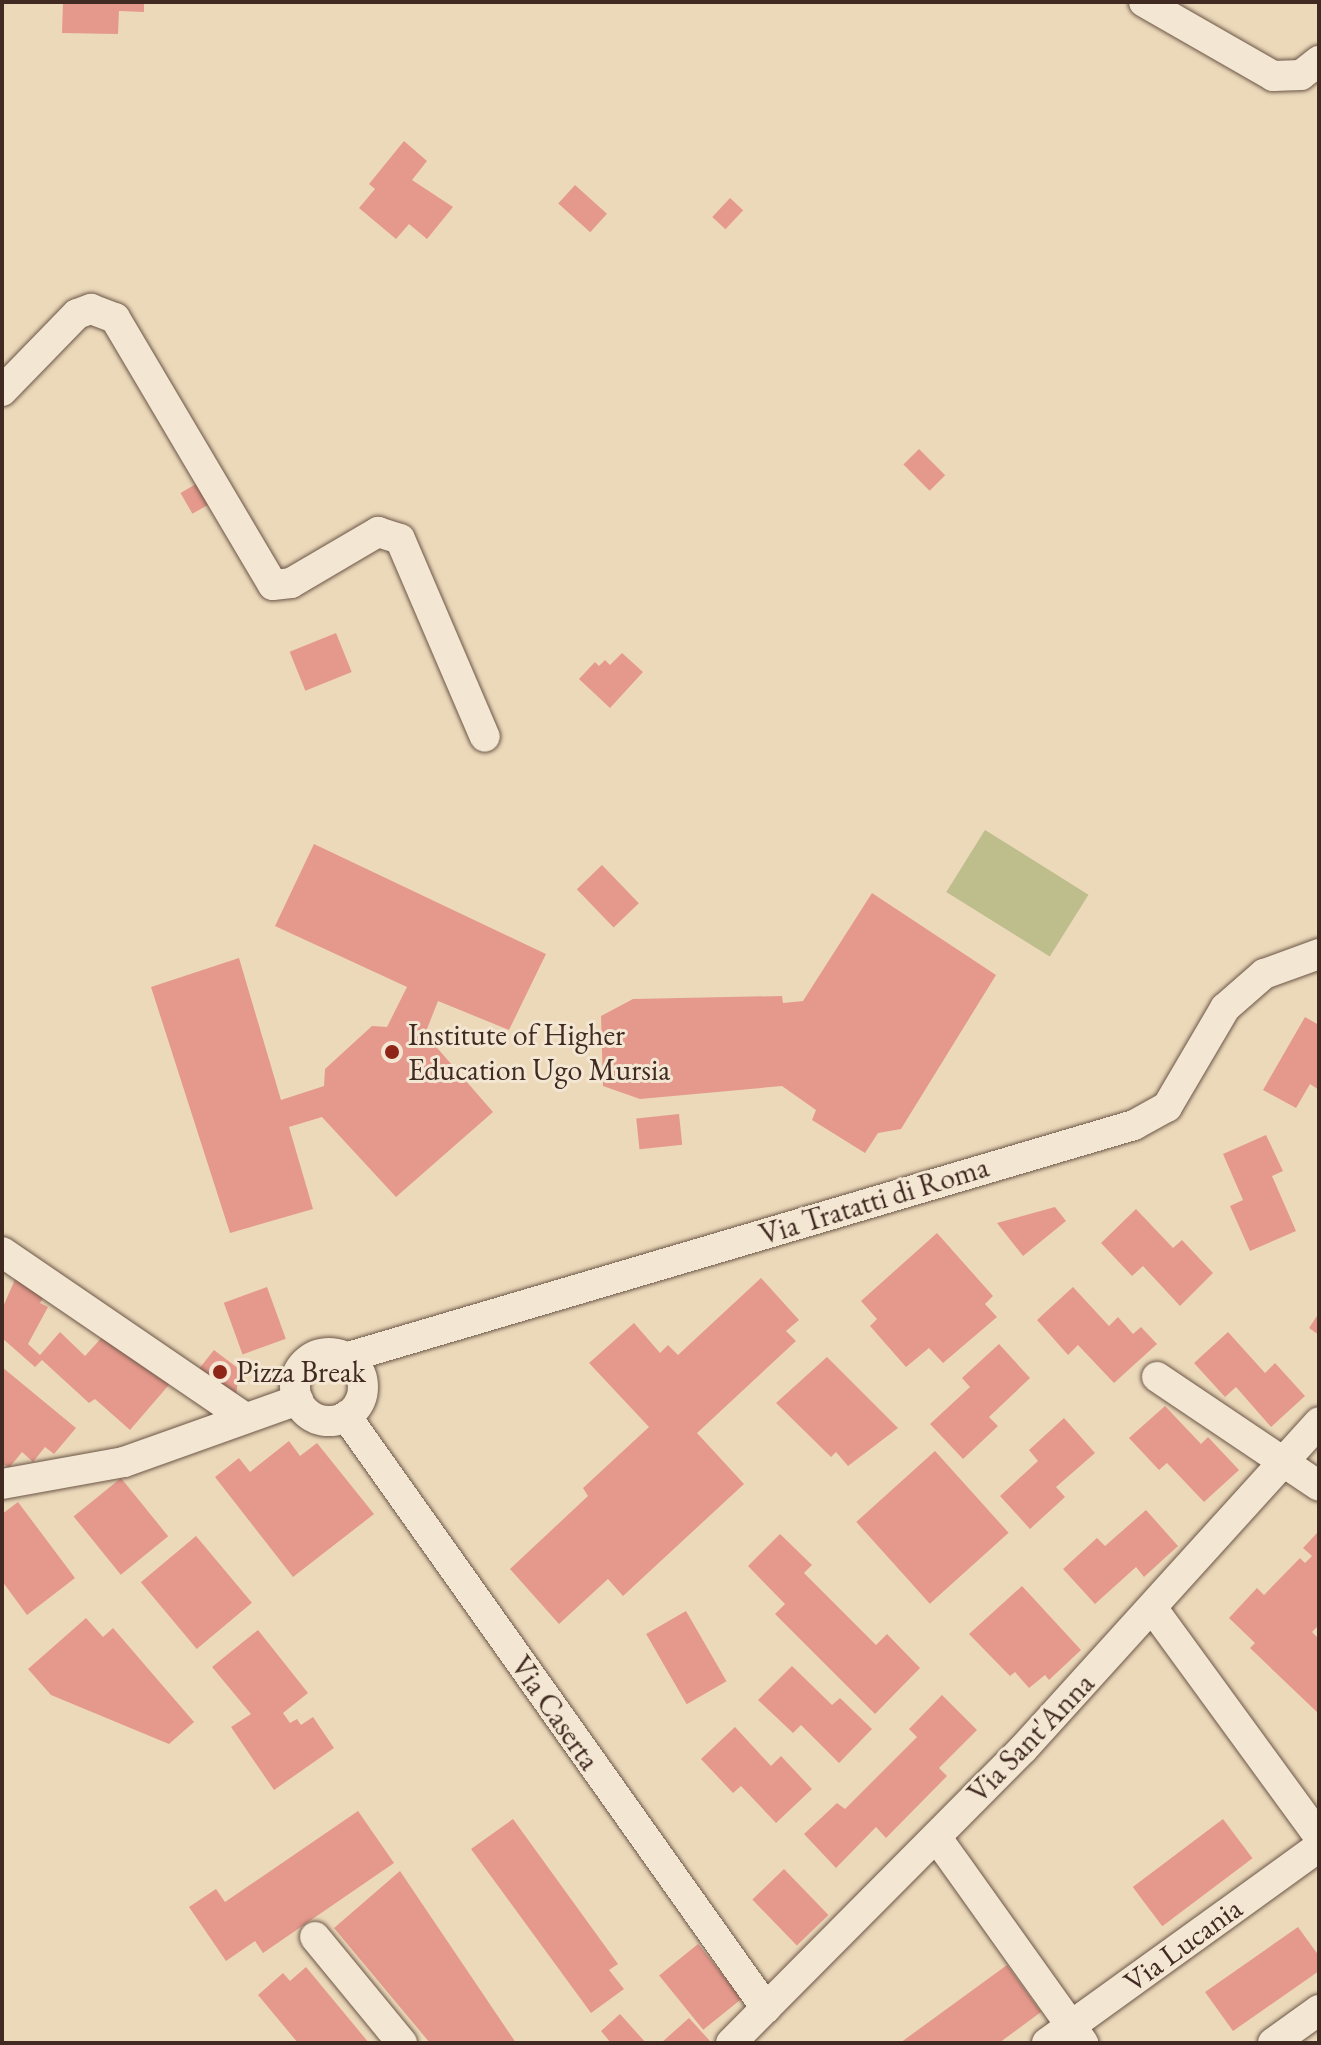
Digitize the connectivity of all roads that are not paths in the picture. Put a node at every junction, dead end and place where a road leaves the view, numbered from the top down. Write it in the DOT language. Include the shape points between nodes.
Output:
graph roads {
  1 [pos="1144,2"];
  2 [pos="1319,61"];
  3 [pos="2,391"];
  4 [pos="485,737"];
  5 [pos="1319,954"];
  6 [pos="2,1252"];
  7 [pos="354,1355"];
  8 [pos="1157,1377"];
  9 [pos="298,1400"];
  10 [pos="346,1416"];
  11 [pos="244,1417"];
  12 [pos="1319,1422"];
  13 [pos="1283,1466"];
  14 [pos="2,1484"];
  15 [pos="1319,1486"];
  16 [pos="1153,1609"];
  17 [pos="1319,1837"];
  18 [pos="937,1838"];
  19 [pos="1319,1847"];
  20 [pos="315,1937"];
  21 [pos="766,2008"];
  22 [pos="1319,2010"];
  23 [pos="1067,2037"];
  24 [pos="402,2043"];
  25 [pos="731,2043"];
  26 [pos="1273,2043"];
  1 -- 2 [label="street" via="1273,76 1301,75"];
  3 -- 4 [label="street" via="77,314 91,309 115,318 273,585 291,583 378,532 400,539"];
  5 -- 7 [label="street, Via Tratatti di Roma" via="1264,974 1225,1008 1167,1107 1134,1125"];
  6 -- 11 [label="street"];
  7 -- 9 [label="street" via="325,1353 307,1362 296,1380"];
  7 -- 10 [label="street" via="363,1382 359,1402"];
  8 -- 13 [label="street"];
  9 -- 10 [label="street" via="323,1421"];
  9 -- 11 [label="street"];
  10 -- 21 [label="street, Via Caserta"];
  11 -- 14 [label="street" via="124,1462"];
  12 -- 13 [label="street, Via Sant'Anna"];
  13 -- 15 [label="street"];
  13 -- 16 [label="street, Via Sant'Anna"];
  16 -- 17 [label="street"];
  16 -- 18 [label="street, Via Sant'Anna"];
  18 -- 21 [label="street, Via Sant'Anna"];
  18 -- 23 [label="street"];
  19 -- 23 [label="street, Via Lucania"];
  20 -- 24 [label="street"];
  21 -- 25 [label="street, Via Sant'Anna"];
  22 -- 26 [label="street"];
}
